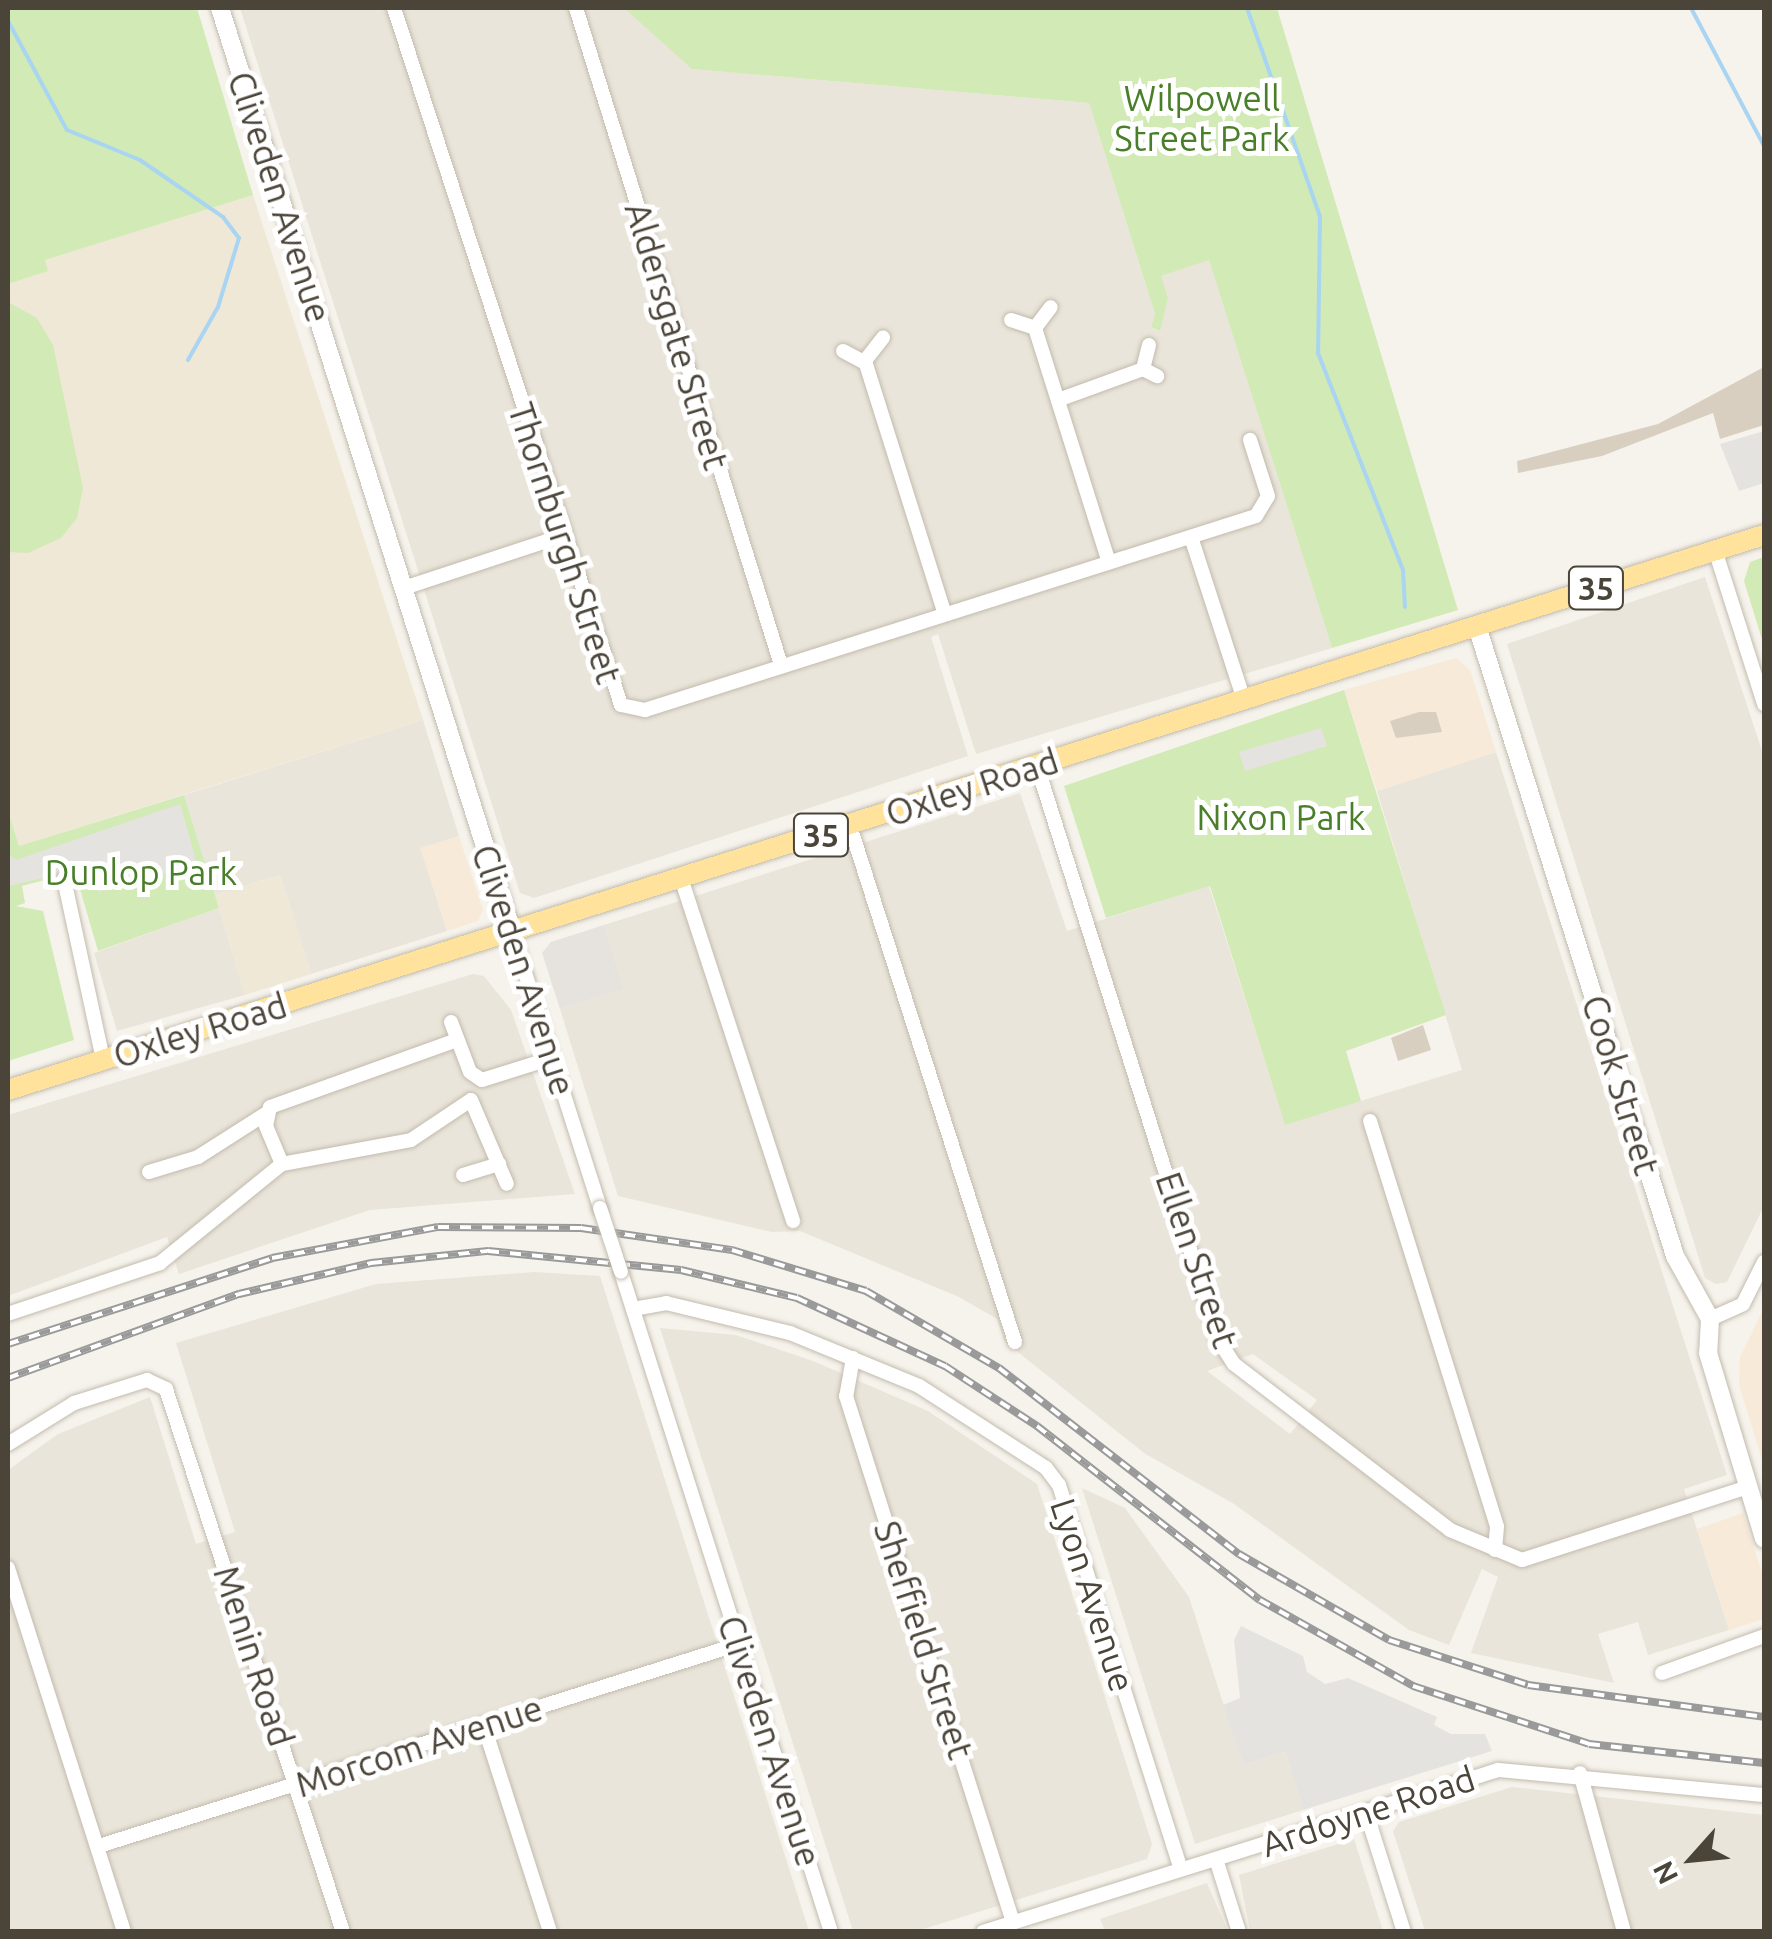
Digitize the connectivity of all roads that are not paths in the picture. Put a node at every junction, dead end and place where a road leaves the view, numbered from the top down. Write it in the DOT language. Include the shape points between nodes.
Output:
graph roads {
  1 [pos="220,8"];
  2 [pos="394,8"];
  3 [pos="576,8"];
  4 [pos="1051,307"];
  5 [pos="1011,320"];
  6 [pos="1036,328"];
  7 [pos="883,338"];
  8 [pos="1148,345"];
  9 [pos="843,352"];
  10 [pos="864,361"];
  11 [pos="1142,369"];
  12 [pos="1157,376"];
  13 [pos="1058,400"];
  14 [pos="1250,440"];
  15 [pos="1764,535"];
  16 [pos="562,536"];
  17 [pos="1192,537"];
  18 [pos="1716,550"];
  19 [pos="1108,562"];
  20 [pos="404,588"];
  21 [pos="945,614"];
  22 [pos="1478,626"];
  23 [pos="780,665"];
  24 [pos="1244,700"];
  25 [pos="1764,704"];
  26 [pos="1037,766"];
  27 [pos="850,826"];
  28 [pos="682,878"];
  29 [pos="64,879"];
  30 [pos="512,932"];
  31 [pos="451,1022"];
  32 [pos="457,1040"];
  33 [pos="552,1058"];
  34 [pos="103,1060"];
  35 [pos="482,1080"];
  36 [pos="8,1090"];
  37 [pos="472,1100"];
  38 [pos="267,1113"];
  39 [pos="1370,1121"];
  40 [pos="282,1164"];
  41 [pos="499,1164"];
  42 [pos="149,1172"];
  43 [pos="463,1175"];
  44 [pos="507,1184"];
  45 [pos="793,1221"];
  46 [pos="1764,1262"];
  47 [pos="634,1310"];
  48 [pos="8,1314"];
  49 [pos="1710,1319"];
  50 [pos="1015,1342"];
  51 [pos="853,1358"];
  52 [pos="8,1444"];
  53 [pos="1748,1487"];
  54 [pos="1764,1540"];
  55 [pos="1495,1550"];
  56 [pos="8,1568"];
  57 [pos="1764,1636"];
  58 [pos="740,1644"];
  59 [pos="1662,1673"];
  60 [pos="484,1726"];
  61 [pos="1580,1774"];
  62 [pos="296,1786"];
  63 [pos="1764,1795"];
  64 [pos="1366,1812"];
  65 [pos="99,1846"];
  66 [pos="1216,1859"];
  67 [pos="1181,1870"];
  68 [pos="1013,1922"];
  69 [pos="124,1932"];
  70 [pos="343,1932"];
  71 [pos="550,1932"];
  72 [pos="831,1932"];
  73 [pos="983,1932"];
  74 [pos="1238,1932"];
  75 [pos="1404,1932"];
  76 [pos="1624,1932"];
  1 -- 20 [label="street, Cliveden Avenue"];
  2 -- 16 [label="street, Thornburgh Street"];
  3 -- 23 [label="street, Aldersgate Street"];
  4 -- 6 [label="street"];
  5 -- 6 [label="street"];
  6 -- 13 [label="street"];
  7 -- 10 [label="street"];
  8 -- 11 [label="street"];
  9 -- 10 [label="street"];
  10 -- 21 [label="street"];
  11 -- 12 [label="street"];
  11 -- 13 [label="street"];
  13 -- 19 [label="street"];
  14 -- 17 [label="street, Thornburgh Street" via="1265,508"];
  15 -- 18 [label="main road, Oxley Road / 35"];
  16 -- 20 [label="street"];
  16 -- 23 [label="street, Thornburgh Street" via="621,705 644,710"];
  17 -- 19 [label="street, Thornburgh Street"];
  17 -- 24 [label="street"];
  18 -- 22 [label="main road, Oxley Road / 35"];
  18 -- 25 [label="street"];
  19 -- 21 [label="street, Thornburgh Street"];
  20 -- 30 [label="street, Cliveden Avenue"];
  21 -- 23 [label="street, Thornburgh Street"];
  22 -- 24 [label="main road, Oxley Road / 35"];
  22 -- 49 [label="street, Cook Street" via="1675,1256"];
  24 -- 26 [label="main road, Oxley Road / 35"];
  26 -- 27 [label="main road, Oxley Road / 35"];
  26 -- 55 [label="street, Ellen Street" via="1219,1342 1234,1364 1450,1530"];
  27 -- 28 [label="main road, Oxley Road / 35"];
  27 -- 50 [label="street"];
  28 -- 30 [label="main road, Oxley Road / 35"];
  28 -- 45 [label="street"];
  29 -- 34 [label="street"];
  30 -- 33 [label="street, Cliveden Avenue"];
  30 -- 34 [label="main road, Oxley Road / 35"];
  31 -- 32 [label="street"];
  32 -- 35 [label="street" via="470,1072"];
  32 -- 38 [label="street" via="288,1095"];
  33 -- 35 [label="street"];
  33 -- 47 [label="street, Cliveden Avenue, bridge"];
  34 -- 36 [label="main road, Oxley Road / 35"];
  35 -- 37 [label="street"];
  37 -- 40 [label="street" via="410,1140"];
  37 -- 41 [label="street"];
  38 -- 40 [label="street"];
  38 -- 42 [label="street" via="198,1157"];
  39 -- 55 [label="street" via="1497,1527"];
  40 -- 48 [label="street" via="160,1263"];
  41 -- 43 [label="street"];
  41 -- 44 [label="street"];
  46 -- 49 [label="street" via="1743,1304"];
  47 -- 51 [label="street, Lyon Avenue" via="666,1303 746,1318"];
  47 -- 58 [label="street, Cliveden Avenue"];
  49 -- 53 [label="street, Cook Street" via="1708,1352"];
  51 -- 67 [label="street, Lyon Avenue" via="957,1406 1059,1484"];
  51 -- 68 [label="street, Sheffield Street" via="846,1396"];
  52 -- 62 [label="street, Menin Road" via="74,1404 146,1380 160,1384 174,1404"];
  53 -- 54 [label="street, Cook Street"];
  53 -- 55 [label="street, Ellen Street" via="1532,1559"];
  56 -- 65 [label="street"];
  57 -- 59 [label="street"];
  58 -- 60 [label="street, Morcom Avenue"];
  58 -- 72 [label="street, Cliveden Avenue"];
  60 -- 62 [label="street, Morcom Avenue"];
  60 -- 71 [label="street"];
  61 -- 63 [label="street, Ardoyne Road"];
  61 -- 64 [label="street, Ardoyne Road" via="1498,1770"];
  61 -- 76 [label="street"];
  62 -- 65 [label="street, Morcom Avenue"];
  62 -- 70 [label="street, Menin Road"];
  64 -- 66 [label="street, Ardoyne Road"];
  64 -- 75 [label="street"];
  65 -- 69 [label="street"];
  66 -- 67 [label="street, Ardoyne Road"];
  66 -- 74 [label="street"];
  67 -- 68 [label="street, Ardoyne Road"];
  68 -- 73 [label="street, Ardoyne Road"];
}
